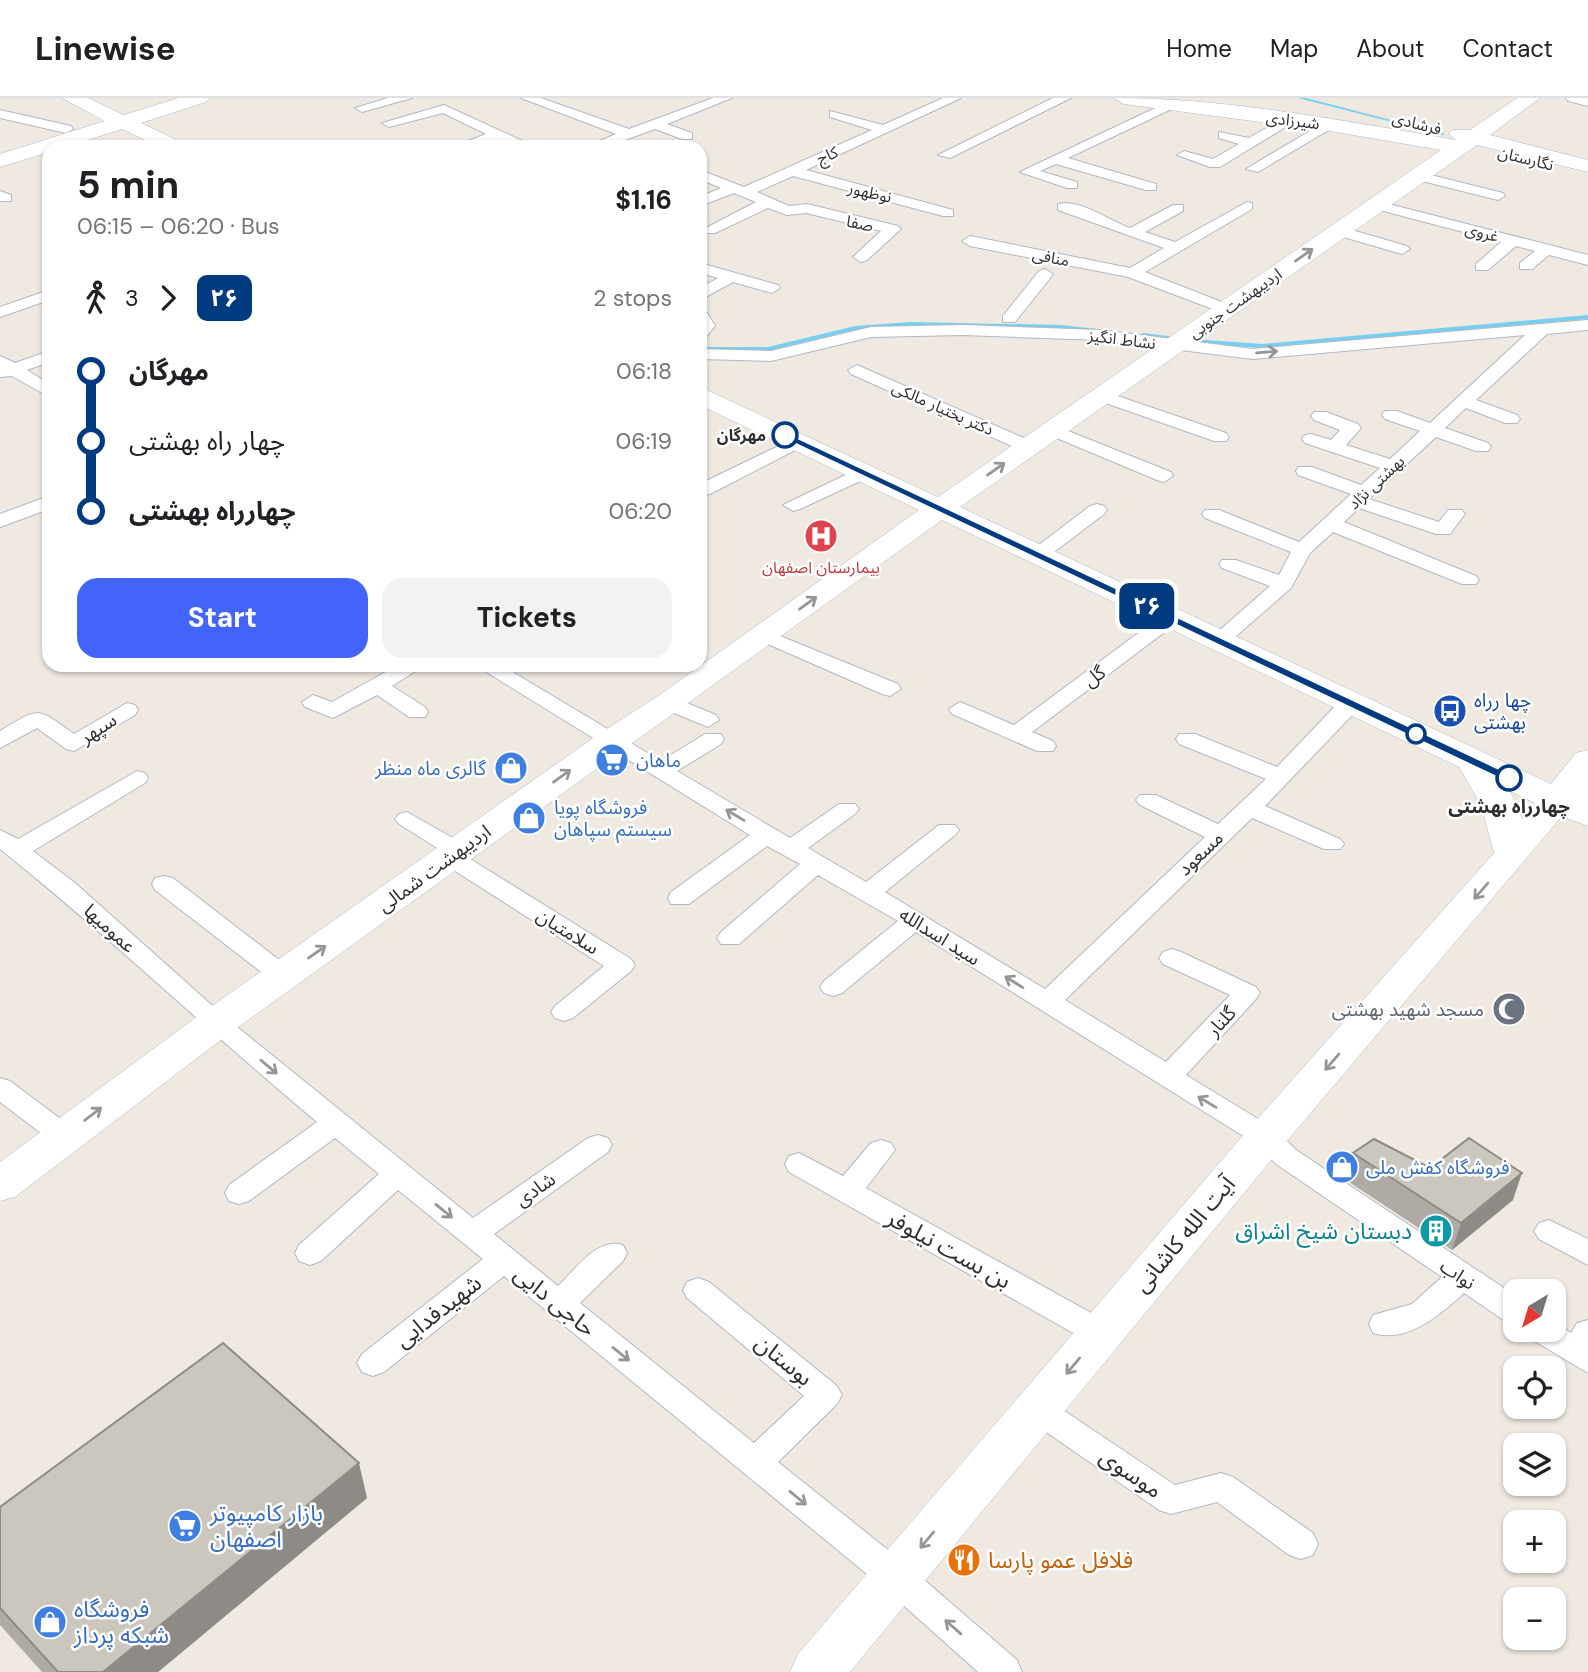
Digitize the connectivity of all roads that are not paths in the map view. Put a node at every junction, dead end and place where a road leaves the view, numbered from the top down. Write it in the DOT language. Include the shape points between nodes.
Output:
graph roads {
  1 [pos="72,98"];
  2 [pos="166,98"];
  3 [pos="199,98"];
  4 [pos="405,98"];
  5 [pos="528,98"];
  6 [pos="725,98"];
  7 [pos="954,98"];
  8 [pos="1064,98"];
  9 [pos="1125,98"];
  10 [pos="1287,98"];
  11 [pos="1573,98"];
  12 [pos="1524,99"];
  13 [pos="1588,102"];
  14 [pos="1173,105"];
  15 [pos="362,108"];
  16 [pos="1370,111"];
  17 [pos="0,114"];
  18 [pos="835,114"];
  19 [pos="116,119"];
  20 [pos="1290,120"];
  21 [pos="389,123"];
  22 [pos="657,125"];
  23 [pos="1330,125"];
  24 [pos="66,129"];
  25 [pos="886,130"];
  26 [pos="1415,131"];
  27 [pos="498,135"];
  28 [pos="1224,135"];
  29 [pos="687,136"];
  30 [pos="48,140"];
  31 [pos="161,140"];
  32 [pos="482,140"];
  33 [pos="509,140"];
  34 [pos="628,140"];
  35 [pos="632,140"];
  36 [pos="42,142"];
  37 [pos="1466,142"];
  38 [pos="1251,143"];
  39 [pos="9,152"];
  40 [pos="945,155"];
  41 [pos="1184,155"];
  42 [pos="1055,159"];
  43 [pos="1588,166"];
  44 [pos="1253,169"];
  45 [pos="793,171"];
  46 [pos="1588,173"];
  47 [pos="1419,176"];
  48 [pos="707,177"];
  49 [pos="1072,185"];
  50 [pos="1151,187"];
  51 [pos="740,190"];
  52 [pos="1498,196"];
  53 [pos="707,200"];
  54 [pos="769,202"];
  55 [pos="1377,205"];
  56 [pos="1247,206"];
  57 [pos="1063,207"];
  58 [pos="1178,208"];
  59 [pos="948,212"];
  60 [pos="710,230"];
  61 [pos="1338,231"];
  62 [pos="1132,233"];
  63 [pos="1513,240"];
  64 [pos="970,241"];
  65 [pos="1176,247"];
  66 [pos="1402,248"];
  67 [pos="1546,249"];
  68 [pos="861,257"];
  69 [pos="1588,260"];
  70 [pos="1526,266"];
  71 [pos="1482,267"];
  72 [pos="707,270"];
  73 [pos="1132,273"];
  74 [pos="1045,274"];
  75 [pos="732,276"];
  76 [pos="772,288"];
  77 [pos="707,291"];
  78 [pos="42,298"];
  79 [pos="1226,310"];
  80 [pos="1588,312"];
  81 [pos="0,313"];
  82 [pos="1009,319"];
  83 [pos="1588,325"];
  84 [pos="1541,330"];
  85 [pos="1432,332"];
  86 [pos="1182,341"];
  87 [pos="707,342"];
  88 [pos="707,354"];
  89 [pos="42,358"];
  90 [pos="5,368"];
  91 [pos="858,370"];
  92 [pos="42,388"];
  93 [pos="1103,396"];
  94 [pos="707,398"];
  95 [pos="1463,401"];
  96 [pos="1391,415"];
  97 [pos="1320,416"];
  98 [pos="1511,419"];
  99 [pos="1434,428"];
  100 [pos="1053,430"];
  101 [pos="1220,437"];
  102 [pos="1311,439"];
  103 [pos="799,442"];
  104 [pos="1029,447"];
  105 [pos="1334,447"];
  106 [pos="1482,447"];
  107 [pos="1393,466"];
  108 [pos="1305,471"];
  109 [pos="864,472"];
  110 [pos="1164,476"];
  111 [pos="707,488"];
  112 [pos="1360,497"];
  113 [pos="42,505"];
  114 [pos="793,505"];
  115 [pos="940,508"];
  116 [pos="1097,510"];
  117 [pos="1212,514"];
  118 [pos="1455,514"];
  119 [pos="0,520"];
  120 [pos="1331,524"];
  121 [pos="1302,550"];
  122 [pos="1038,555"];
  123 [pos="1229,564"];
  124 [pos="1469,580"];
  125 [pos="1284,584"];
  126 [pos="1171,618"];
  127 [pos="763,635"];
  128 [pos="1220,640"];
  129 [pos="401,672"];
  130 [pos="498,672"];
  131 [pos="376,685"];
  132 [pos="890,690"];
  133 [pos="313,702"];
  134 [pos="670,703"];
  135 [pos="1351,703"];
  136 [pos="960,709"];
  137 [pos="127,710"];
  138 [pos="417,712"];
  139 [pos="1016,734"];
  140 [pos="1187,739"];
  141 [pos="0,741"];
  142 [pos="611,741"];
  143 [pos="1045,746"];
  144 [pos="1588,760"];
  145 [pos="1472,761"];
  146 [pos="662,771"];
  147 [pos="1281,777"];
  148 [pos="137,778"];
  149 [pos="1575,799"];
  150 [pos="1148,800"];
  151 [pos="1248,807"];
  152 [pos="847,809"];
  153 [pos="407,819"];
  154 [pos="947,830"];
  155 [pos="1219,834"];
  156 [pos="766,835"];
  157 [pos="8,844"];
  158 [pos="1332,844"];
  159 [pos="791,849"];
  160 [pos="455,854"];
  161 [pos="1512,855"];
  162 [pos="816,864"];
  163 [pos="164,884"];
  164 [pos="868,893"];
  165 [pos="680,898"];
  166 [pos="915,920"];
  167 [pos="730,938"];
  168 [pos="1172,958"];
  169 [pos="283,976"];
  170 [pos="833,986"];
  171 [pos="1047,1002"];
  172 [pos="564,1012"];
  173 [pos="216,1023"];
  174 [pos="1167,1078"];
  175 [pos="0,1088"];
  176 [pos="336,1123"];
  177 [pos="64,1136"];
  178 [pos="1266,1137"];
  179 [pos="598,1144"];
  180 [pos="881,1150"];
  181 [pos="799,1164"];
  182 [pos="398,1173"];
  183 [pos="0,1185"];
  184 [pos="847,1191"];
  185 [pos="239,1193"];
  186 [pos="1549,1231"];
  187 [pos="472,1234"];
  188 [pos="310,1253"];
  189 [pos="611,1253"];
  190 [pos="1588,1253"];
  191 [pos="504,1259"];
  192 [pos="1462,1277"];
  193 [pos="698,1290"];
  194 [pos="559,1304"];
  195 [pos="1503,1304"];
  196 [pos="1384,1324"];
  197 [pos="1100,1333"];
  198 [pos="1566,1340"];
  199 [pos="1584,1348"];
  200 [pos="373,1363"];
  201 [pos="1037,1409"];
  202 [pos="755,1463"];
  203 [pos="1301,1544"];
  204 [pos="896,1577"];
  205 [pos="817,1672"];
  206 [pos="1004,1672"];
  1 -- 19 [label="street"];
  2 -- 19 [label="street"];
  3 -- 19 [label="street"];
  4 -- 15 [label="street"];
  5 -- 34 [label="street"];
  6 -- 22 [label="street"];
  7 -- 25 [label="street, کاج"];
  8 -- 40 [label="street"];
  9 -- 14 [label="street, شیرزادی"];
  10 -- 26 [label="street, فرشادی"];
  11 -- 13 [label="street"];
  12 -- 37 [label="street, اردیبهشت جنوبی"];
  14 -- 20 [label="street, شیرزادی"];
  14 -- 42 [label="street"];
  16 -- 37 [label="street, فرشادی"];
  17 -- 24 [label="street"];
  18 -- 25 [label="street"];
  19 -- 24 [label="street"];
  19 -- 30 [label="street"];
  19 -- 31 [label="street"];
  20 -- 23 [label="street, شیرزادی"];
  20 -- 38 [label="street"];
  21 -- 27 [label="street" via="444,109"];
  22 -- 29 [label="street"];
  22 -- 35 [label="street"];
  23 -- 37 [label="street, شیرزادی"];
  23 -- 44 [label="street"];
  24 -- 39 [label="street"];
  25 -- 45 [label="street, کاج"];
  27 -- 32 [label="street"];
  27 -- 33 [label="street"];
  28 -- 38 [label="street"];
  36 -- 39 [label="street"];
  37 -- 43 [label="street, نگارستان"];
  37 -- 46 [label="street, نگارستان"];
  37 -- 47 [label="street, اردیبهشت جنوبی"];
  38 -- 41 [label="street" via="1215,164"];
  42 -- 49 [label="street" via="1027,172"];
  42 -- 50 [label="street"];
  45 -- 51 [label="street, کاج"];
  45 -- 59 [label="street, نوظهور"];
  47 -- 52 [label="street"];
  47 -- 55 [label="street, اردیبهشت جنوبی"];
  48 -- 51 [label="street"];
  51 -- 53 [label="street, کاج"];
  51 -- 54 [label="street"];
  54 -- 60 [label="street"];
  54 -- 68 [label="street, صفا" via="787,211 807,208 893,229"];
  55 -- 61 [label="street, اردیبهشت جنوبی"];
  55 -- 63 [label="street, غروی"];
  56 -- 65 [label="street"];
  57 -- 62 [label="street"];
  58 -- 62 [label="street"];
  61 -- 66 [label="street"];
  79 -- 61 [label="street, اردیبهشت جنوبی, one-way"];
  62 -- 65 [label="street"];
  63 -- 67 [label="street, غروی"];
  63 -- 71 [label="street"];
  64 -- 73 [label="street, منافی"];
  65 -- 73 [label="street"];
  67 -- 69 [label="street, غروی"];
  67 -- 70 [label="street"];
  72 -- 75 [label="street"];
  73 -- 79 [label="street, منافی"];
  74 -- 82 [label="street"];
  75 -- 76 [label="street"];
  75 -- 77 [label="street"];
  78 -- 81 [label="street"];
  79 -- 86 [label="street, اردیبهشت جنوبی"];
  80 -- 85 [label="street, نشاط انگیز"];
  82 -- 86 [label="street, نشاط انگیز" via="1051,319"];
  82 -- 87 [label="street, نشاط انگیز" via="905,318 840,325 781,341"];
  83 -- 84 [label="street, نشاط انگیز"];
  84 -- 85 [label="street, نشاط انگیز"];
  84 -- 95 [label="street, بهشتی نژاد"];
  85 -- 86 [label="street, نشاط انگیز" via="1254,354"];
  86 -- 88 [label="street, نشاط انگیز" via="950,330 871,332 771,356"];
  86 -- 93 [label="street, اردیبهشت جنوبی"];
  89 -- 90 [label="street"];
  90 -- 92 [label="street"];
  91 -- 104 [label="street, دکتر بختیار مالکی"];
  93 -- 100 [label="street, اردیبهشت جنوبی"];
  93 -- 101 [label="street"];
  94 -- 103 [label="street"];
  95 -- 98 [label="street"];
  95 -- 99 [label="street, بهشتی نژاد"];
  96 -- 99 [label="street"];
  97 -- 105 [label="street" via="1352,428"];
  99 -- 106 [label="street"];
  99 -- 107 [label="street, بهشتی نژاد"];
  100 -- 104 [label="street, اردیبهشت جنوبی"];
  100 -- 110 [label="street"];
  102 -- 105 [label="street"];
  103 -- 109 [label="street"];
  103 -- 111 [label="street"];
  115 -- 104 [label="street, اردیبهشت جنوبی, one-way"];
  105 -- 107 [label="street"];
  107 -- 112 [label="street, بهشتی نژاد"];
  108 -- 112 [label="street"];
  109 -- 114 [label="street"];
  109 -- 115 [label="street"];
  112 -- 118 [label="street" via="1443,530"];
  112 -- 120 [label="street, بهشتی نژاد"];
  113 -- 119 [label="street"];
  115 -- 122 [label="street"];
  127 -- 115 [label="street, اردیبهشت شمالی, one-way"];
  116 -- 122 [label="street"];
  117 -- 121 [label="street"];
  120 -- 121 [label="street, بهشتی نژاد"];
  120 -- 124 [label="street"];
  121 -- 125 [label="street, بهشتی نژاد"];
  122 -- 126 [label="street"];
  123 -- 125 [label="street"];
  125 -- 128 [label="street, بهشتی نژاد"];
  126 -- 128 [label="street"];
  126 -- 139 [label="street, گل"];
  127 -- 132 [label="street"];
  127 -- 134 [label="street, اردیبهشت شمالی"];
  128 -- 135 [label="street"];
  129 -- 131 [label="street"];
  130 -- 142 [label="street, سید اسدالله"];
  131 -- 133 [label="street" via="333,711"];
  131 -- 138 [label="street"];
  134 -- 142 [label="street, اردیبهشت شمالی"];
  134 -- 146 [label="street" via="711,730"];
  135 -- 145 [label="street"];
  135 -- 147 [label="street, مسعود"];
  136 -- 139 [label="street"];
  137 -- 141 [label="street, سپهر" via="74,744 37,718"];
  139 -- 143 [label="street"];
  140 -- 147 [label="street"];
  142 -- 146 [label="street, سید اسدالله"];
  160 -- 142 [label="street, اردیبهشت شمالی, one-way"];
  144 -- 149 [label="street, آیت الله کاشانی"];
  145 -- 149 [label="street"];
  145 -- 161 [label="street" via="1495,795 1508,828"];
  156 -- 146 [label="street, سید اسدالله, one-way"];
  147 -- 151 [label="street, مسعود"];
  148 -- 157 [label="street"];
  149 -- 161 [label="street, آیت الله کاشانی"];
  150 -- 155 [label="street"];
  151 -- 155 [label="street, مسعود"];
  151 -- 158 [label="street"];
  152 -- 159 [label="street"];
  153 -- 160 [label="street"];
  154 -- 164 [label="street"];
  155 -- 171 [label="street, مسعود"];
  156 -- 159 [label="street, سید اسدالله"];
  156 -- 165 [label="street"];
  157 -- 173 [label="street, عمومیها" via="66,889"];
  159 -- 162 [label="street, سید اسدالله"];
  169 -- 160 [label="street, اردیبهشت شمالی, one-way"];
  160 -- 172 [label="street, سلامتیان" via="622,965"];
  161 -- 178 [label="street, آیت الله کاشانی, one-way"];
  162 -- 164 [label="street, سید اسدالله"];
  162 -- 167 [label="street"];
  163 -- 169 [label="street"];
  164 -- 166 [label="street, سید اسدالله"];
  166 -- 170 [label="street"];
  171 -- 166 [label="street, سید اسدالله, one-way"];
  168 -- 174 [label="street, گلنار" via="1247,993"];
  169 -- 173 [label="street, اردیبهشت شمالی"];
  171 -- 174 [label="street, سید اسدالله"];
  173 -- 176 [label="street, حاجی دایی, one-way"];
  177 -- 173 [label="street, اردیبهشت شمالی, one-way"];
  178 -- 174 [label="street, سید اسدالله, one-way"];
  175 -- 177 [label="street"];
  176 -- 182 [label="street, حاجی دایی"];
  176 -- 185 [label="street"];
  177 -- 183 [label="street, اردیبهشت شمالی"];
  178 -- 192 [label="street, نواب" via="1286,1157"];
  178 -- 197 [label="street, آیت الله کاشانی"];
  179 -- 187 [label="street, شادی"];
  180 -- 184 [label="street"];
  181 -- 184 [label="street, بن بست نیلوفر"];
  182 -- 187 [label="street, حاجی دایی, one-way"];
  182 -- 188 [label="street"];
  184 -- 197 [label="street, بن بست نیلوفر"];
  186 -- 190 [label="street"];
  187 -- 191 [label="street, حاجی دایی"];
  189 -- 194 [label="street"];
  191 -- 194 [label="street, حاجی دایی"];
  191 -- 200 [label="street, شهیدفدایی"];
  192 -- 195 [label="street, نواب"];
  192 -- 196 [label="street" via="1422,1313"];
  193 -- 202 [label="street, بوستان" via="827,1395"];
  194 -- 202 [label="street, حاجی دایی, one-way"];
  197 -- 201 [label="street, آیت الله کاشانی, one-way"];
  198 -- 199 [label="street"];
  201 -- 203 [label="street, موسوی" via="1171,1500 1222,1487"];
  201 -- 204 [label="street, آیت الله کاشانی, one-way"];
  202 -- 204 [label="street, حاجی دایی, one-way"];
  204 -- 205 [label="street, آیت الله کاشانی"];
  206 -- 204 [label="street, حاجی دایی, one-way"];
}
